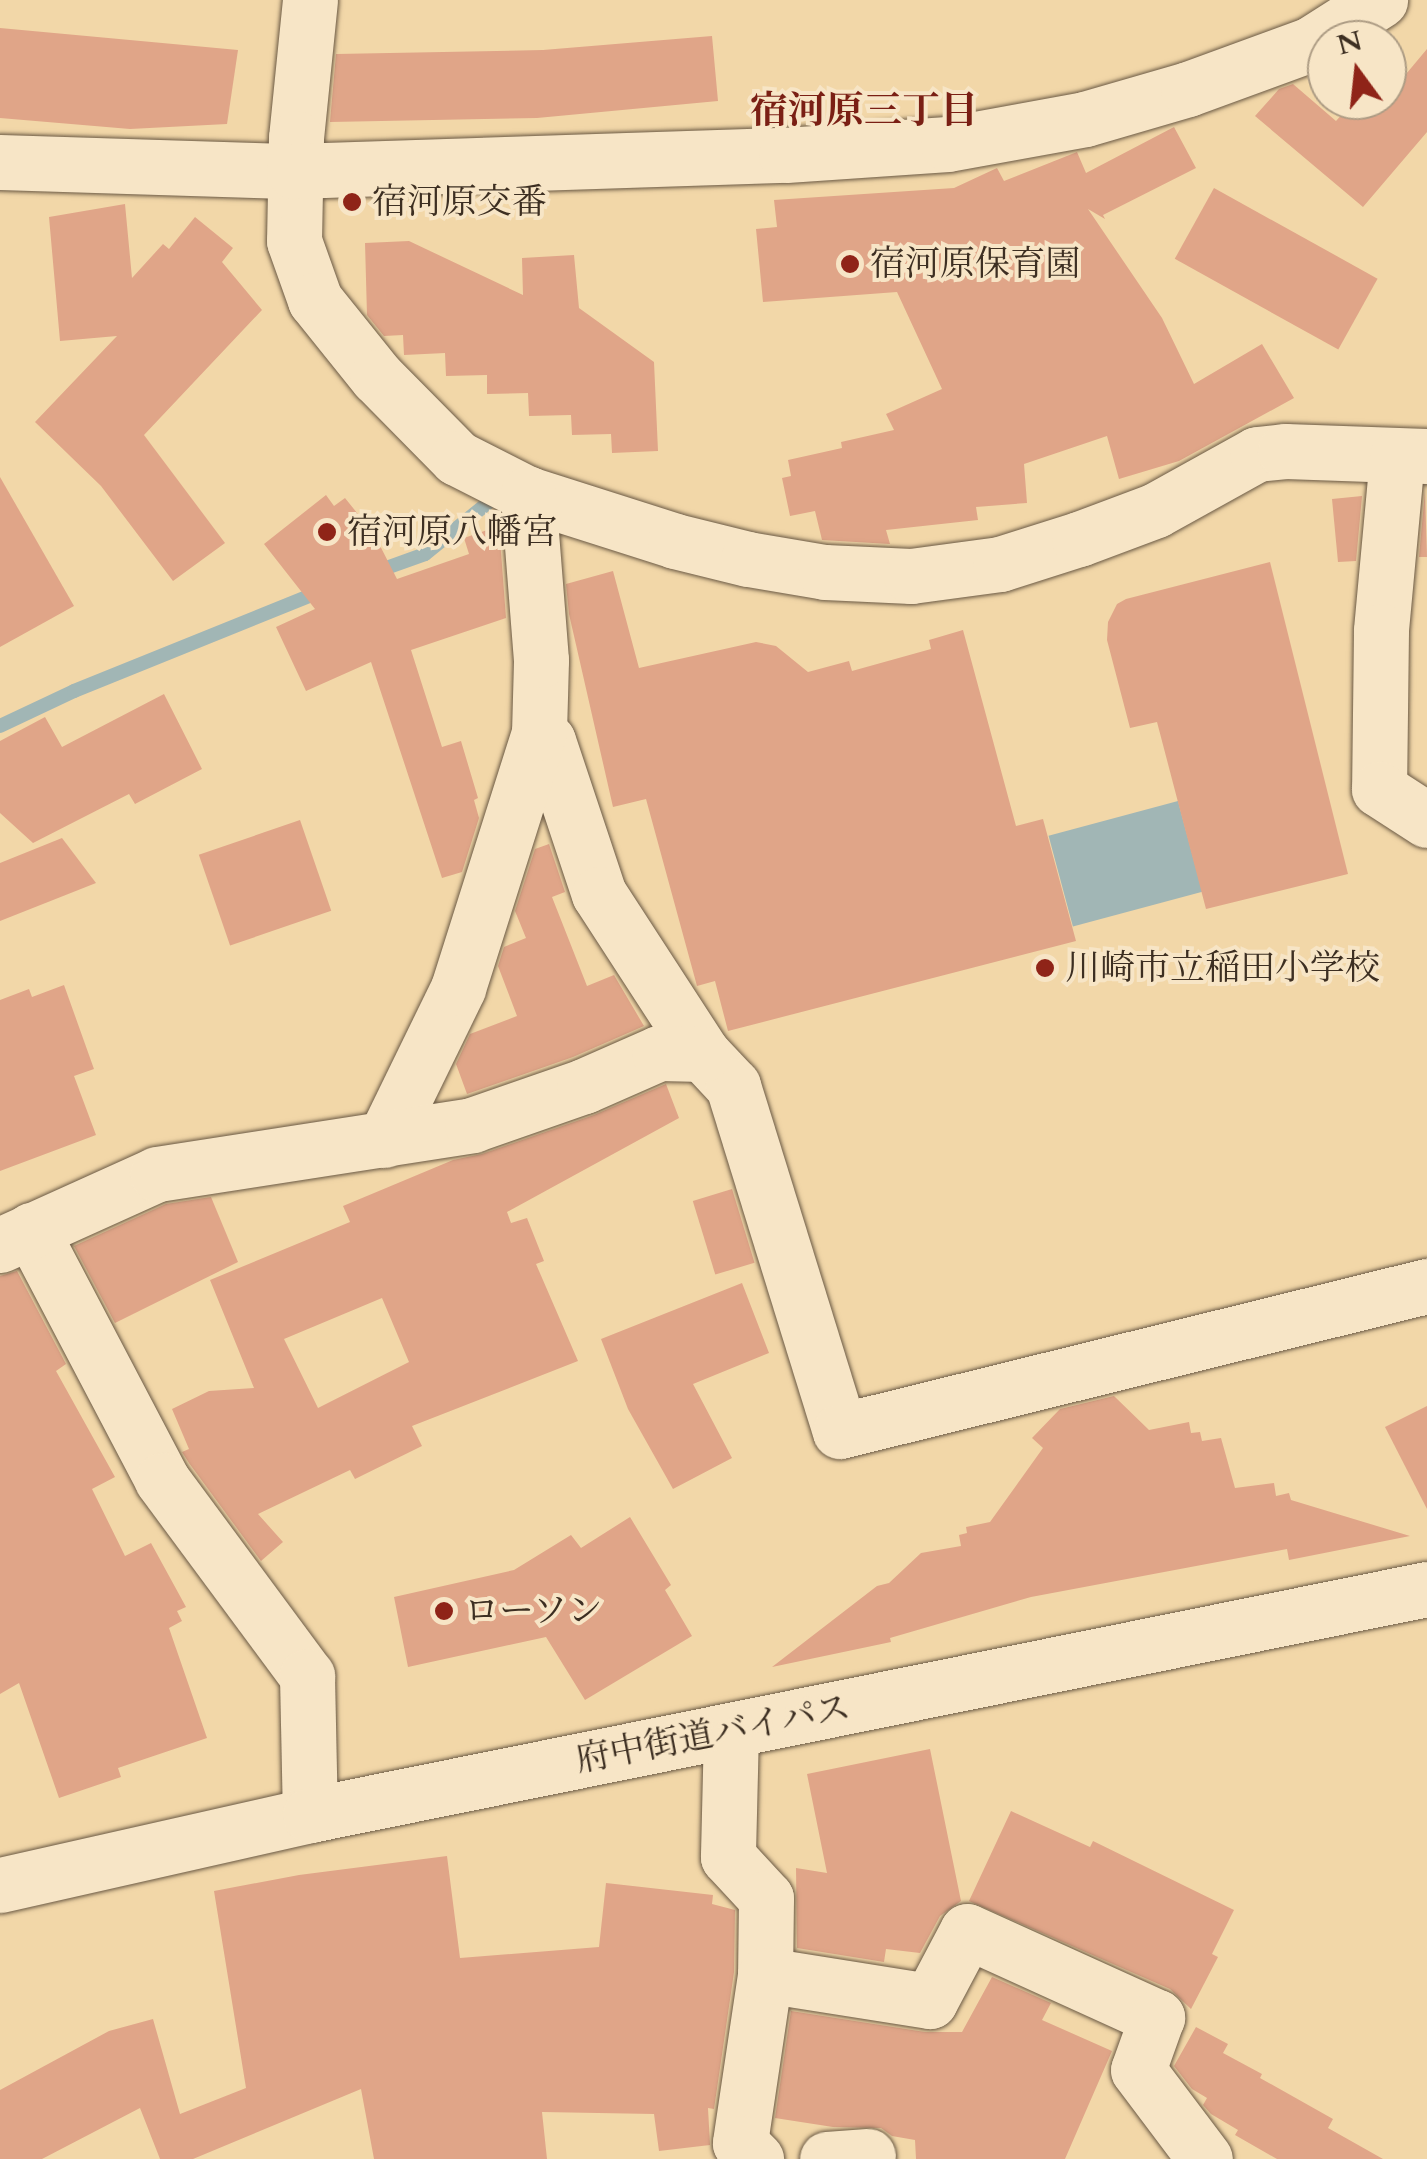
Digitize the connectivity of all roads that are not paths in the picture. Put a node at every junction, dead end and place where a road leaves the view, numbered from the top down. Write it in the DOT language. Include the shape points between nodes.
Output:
graph roads {
  1 [pos="1380,0"];
  2 [pos="310,3"];
  3 [pos="0,162"];
  4 [pos="294,171"];
  5 [pos="1412,456"];
  6 [pos="528,494"];
  7 [pos="539,733"];
  8 [pos="1427,820"];
  9 [pos="702,1054"];
  10 [pos="384,1140"];
  11 [pos="16,1238"];
  12 [pos="1427,1286"];
  13 [pos="1427,1589"];
  14 [pos="731,1731"];
  15 [pos="310,1815"];
  16 [pos="0,1885"];
  17 [pos="765,1976"];
  18 [pos="756,2159"];
  19 [pos="1204,2159"];
  1 -- 4 [label="street" via="1311,44 1188,88 1084,118 948,144"];
  2 -- 4 [label="street"];
  3 -- 4 [label="street"];
  4 -- 6 [label="street" via="294,240 315,300 377,377 458,458"];
  5 -- 6 [label="street" via="1257,454 1156,510 1079,540 1000,564 911,576 748,559"];
  5 -- 8 [label="street" via="1381,631 1379,789"];
  6 -- 7 [label="street" via="542,660"];
  7 -- 9 [label="street" via="548,741 599,894"];
  7 -- 10 [label="street" via="458,988"];
  9 -- 10 [label="street" via="659,1053 472,1124"];
  9 -- 12 [label="street" via="734,1086 840,1430"];
  10 -- 11 [label="street" via="157,1174"];
  11 -- 15 [label="street" via="162,1480 307,1676"];
  13 -- 14 [label="street, 府中街道バイパス"];
  14 -- 15 [label="street, 府中街道バイパス"];
  14 -- 17 [label="street" via="728,1857 766,1898"];
  15 -- 16 [label="street, 府中街道バイパス"];
  17 -- 18 [label="street" via="740,2143"];
  17 -- 19 [label="street" via="930,2001 967,1931 1157,2017 1138,2070"];
}
